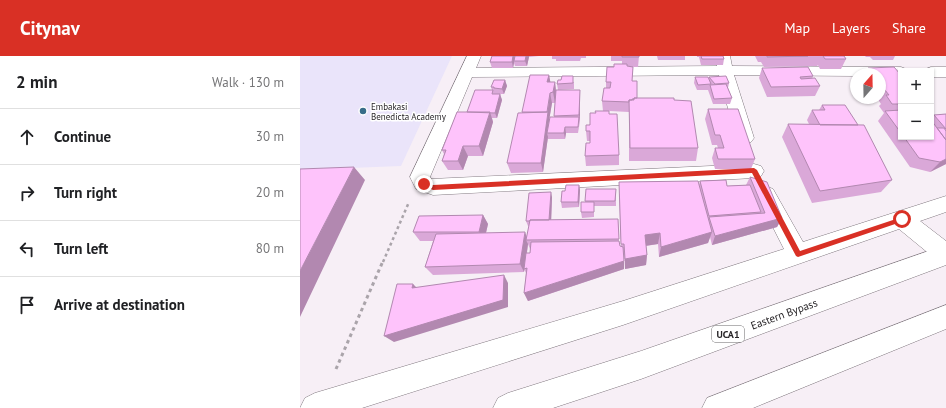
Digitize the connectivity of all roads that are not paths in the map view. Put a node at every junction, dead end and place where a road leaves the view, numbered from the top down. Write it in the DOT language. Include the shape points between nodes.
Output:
graph roads {
  1 [pos="474,56"];
  2 [pos="724,63"];
  3 [pos="898,72"];
  4 [pos="934,72"];
  5 [pos="946,72"];
  6 [pos="466,73"];
  7 [pos="754,170"];
  8 [pos="946,204"];
  9 [pos="902,219"];
  10 [pos="798,254"];
  11 [pos="946,255"];
  12 [pos="946,317"];
  13 [pos="317,407"];
  14 [pos="508,408"];
  15 [pos="717,408"];
  1 -- 6 [label="street"];
  2 -- 3 [label="street"];
  2 -- 6 [label="street"];
  2 -- 7 [label="street"];
  4 -- 5 [label="street"];
  6 -- 7 [label="street" via="420,177 424,184 433,187"];
  7 -- 10 [label="street"];
  8 -- 9 [label="street"];
  9 -- 10 [label="street"];
  9 -- 11 [label="street"];
  10 -- 13 [label="street" via="623,313"];
  11 -- 14 [label="street, Eastern Bypass / UCA1" via="641,365"];
  12 -- 15 [label="street"];
}
